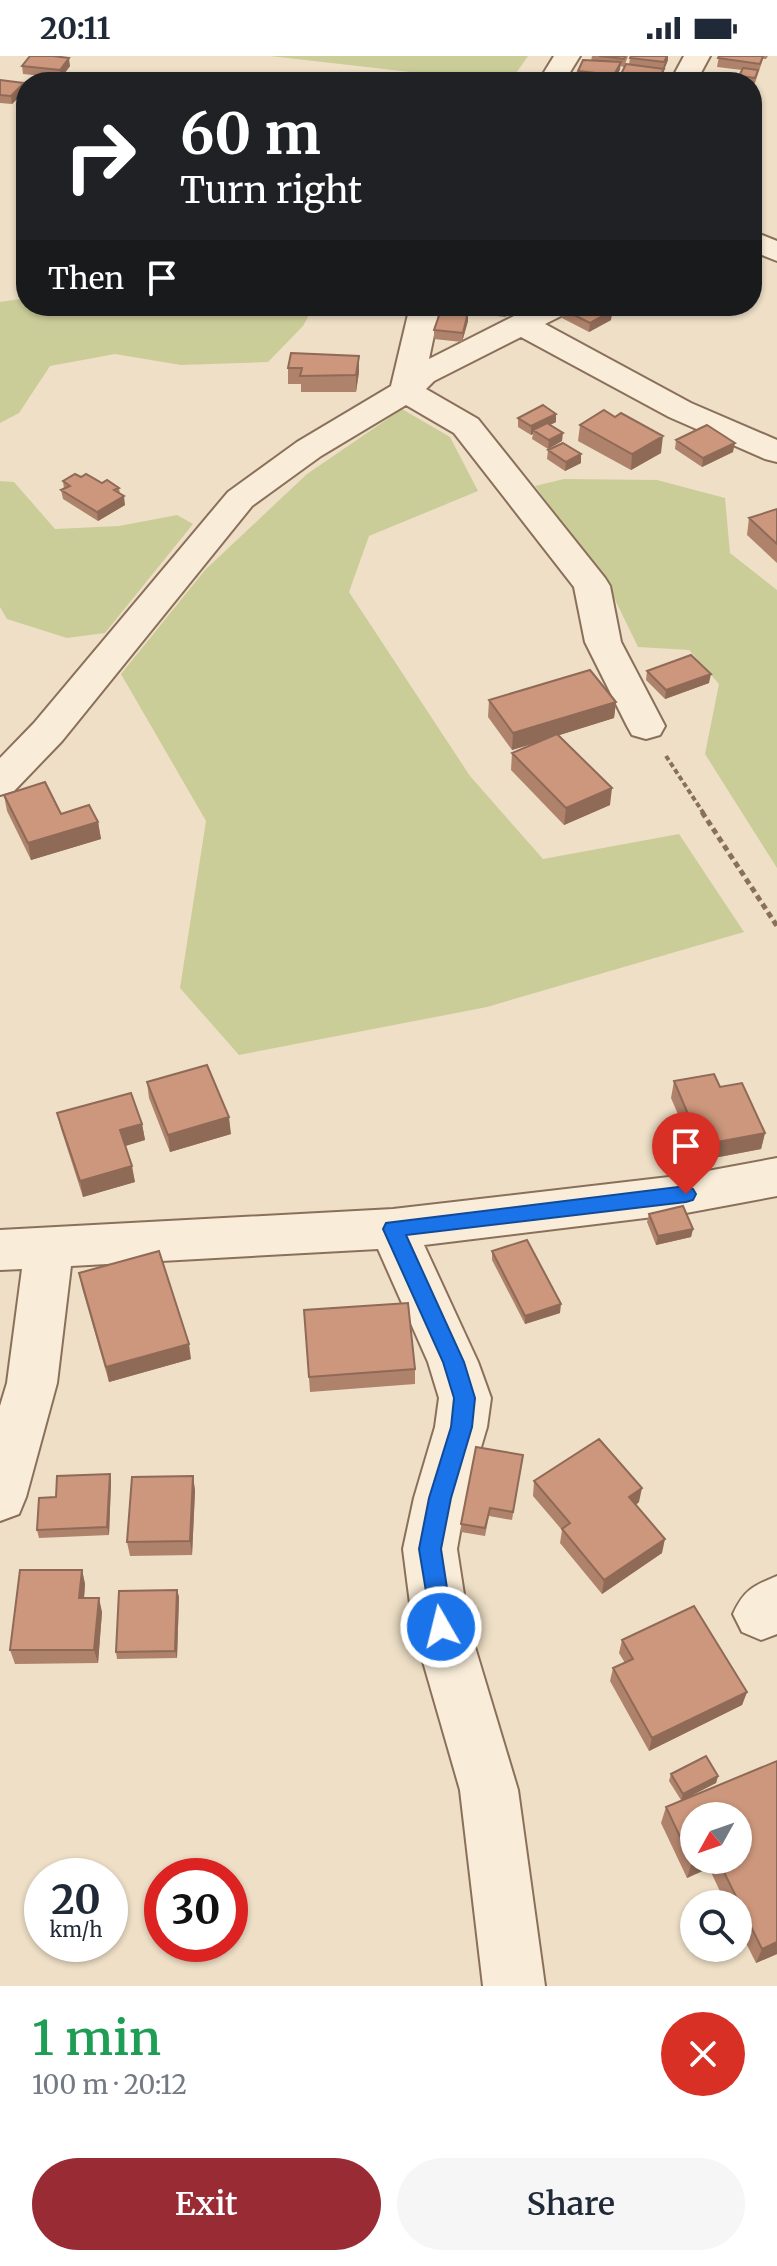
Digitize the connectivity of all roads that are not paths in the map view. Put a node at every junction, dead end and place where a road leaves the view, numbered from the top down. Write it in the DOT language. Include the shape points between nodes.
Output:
graph roads {
  1 [pos="423,316"];
  2 [pos="540,316"];
  3 [pos="523,325"];
  4 [pos="406,391"];
  5 [pos="777,452"];
  6 [pos="646,726"];
  7 [pos="0,782"];
  8 [pos="776,1180"];
  9 [pos="393,1229"];
  10 [pos="49,1249"];
  11 [pos="0,1250"];
  12 [pos="0,1497"];
  13 [pos="514,1986"];
  1 -- 4 [label="street"];
  2 -- 3 [label="street"];
  3 -- 4 [label="street" via="423,374"];
  3 -- 5 [label="street" via="680,410"];
  4 -- 6 [label="street" via="466,426 592,586 603,642"];
  4 -- 7 [label="street" via="309,449 240,499 48,732"];
  8 -- 9 [label="street"];
  9 -- 10 [label="street"];
  9 -- 13 [label="street" via="465,1398 430,1549 441,1627 489,1790"];
  10 -- 11 [label="street"];
  10 -- 12 [label="street" via="32,1383"];
}
